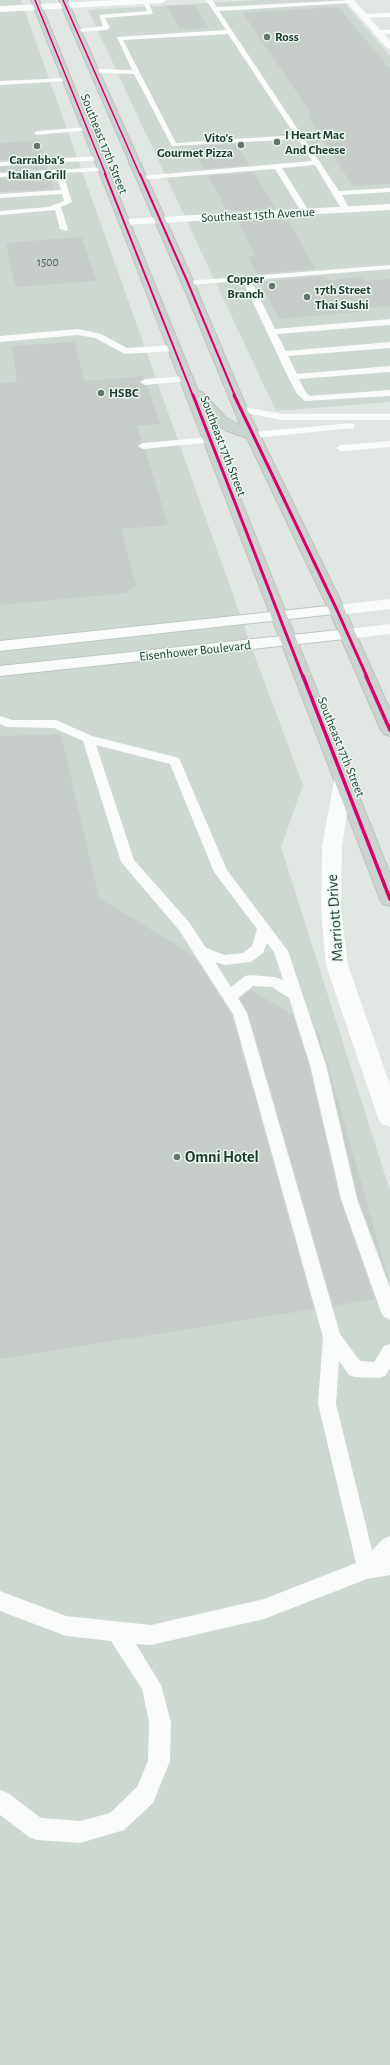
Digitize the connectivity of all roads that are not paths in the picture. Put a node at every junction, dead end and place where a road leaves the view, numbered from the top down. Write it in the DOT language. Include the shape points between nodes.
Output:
graph roads {
  1 [pos="145,0"];
  2 [pos="162,0"];
  3 [pos="209,0"];
  4 [pos="350,1"];
  5 [pos="36,3"];
  6 [pos="64,3"];
  7 [pos="0,9"];
  8 [pos="215,9"];
  9 [pos="390,15"];
  10 [pos="364,16"];
  11 [pos="76,30"];
  12 [pos="231,32"];
  13 [pos="378,32"];
  14 [pos="390,32"];
  15 [pos="389,43"];
  16 [pos="95,71"];
  17 [pos="137,72"];
  18 [pos="68,76"];
  19 [pos="85,82"];
  20 [pos="103,82"];
  21 [pos="0,83"];
  22 [pos="106,97"];
  23 [pos="87,129"];
  24 [pos="37,132"];
  25 [pos="300,137"];
  26 [pos="99,158"];
  27 [pos="317,163"];
  28 [pos="0,164"];
  29 [pos="277,166"];
  30 [pos="103,169"];
  31 [pos="59,171"];
  32 [pos="0,175"];
  33 [pos="141,178"];
  34 [pos="390,190"];
  35 [pos="65,192"];
  36 [pos="337,194"];
  37 [pos="0,196"];
  38 [pos="390,207"];
  39 [pos="58,208"];
  40 [pos="346,210"];
  41 [pos="0,213"];
  42 [pos="306,213"];
  43 [pos="160,221"];
  44 [pos="125,222"];
  45 [pos="64,229"];
  46 [pos="390,267"];
  47 [pos="246,278"];
  48 [pos="188,283"];
  49 [pos="390,322"];
  50 [pos="272,332"];
  51 [pos="0,339"];
  52 [pos="390,345"];
  53 [pos="174,348"];
  54 [pos="282,354"];
  55 [pos="390,369"];
  56 [pos="293,377"];
  57 [pos="146,382"];
  58 [pos="187,382"];
  59 [pos="390,393"];
  60 [pos="240,409"];
  61 [pos="390,417"];
  62 [pos="390,420"];
  63 [pos="253,435"];
  64 [pos="210,440"];
  65 [pos="390,444"];
  66 [pos="143,446"];
  67 [pos="341,448"];
  68 [pos="390,604"];
  69 [pos="337,610"];
  70 [pos="278,617"];
  71 [pos="390,629"];
  72 [pos="348,634"];
  73 [pos="288,642"];
  74 [pos="0,646"];
  75 [pos="0,672"];
  76 [pos="0,720"];
  77 [pos="390,730"];
  78 [pos="88,739"];
  79 [pos="344,782"];
  80 [pos="390,899"];
  81 [pos="264,929"];
  82 [pos="201,952"];
  83 [pos="296,995"];
  84 [pos="229,997"];
  85 [pos="390,1118"];
  86 [pos="390,1312"];
  87 [pos="332,1337"];
  88 [pos="390,1352"];
  89 [pos="390,1546"];
  90 [pos="390,1565"];
  91 [pos="367,1569"];
  92 [pos="0,1601"];
  93 [pos="116,1631"];
  94 [pos="0,1801"];
  1 -- 2 [label="street"];
  1 -- 6 [label="street"];
  1 -- 11 [label="lane" via="153,15 101,16 111,28"];
  3 -- 8 [label="lane"];
  4 -- 8 [label="lane"];
  4 -- 10 [label="street"];
  5 -- 6 [label="street"];
  5 -- 7 [label="street"];
  5 -- 18 [label="main road, Southeast 17th Street"];
  6 -- 11 [label="main road, Southeast 17th Street"];
  8 -- 12 [label="lane"];
  9 -- 10 [label="lane"];
  10 -- 13 [label="street"];
  11 -- 16 [label="main road, Southeast 17th Street"];
  12 -- 17 [label="lane" via="119,38"];
  12 -- 25 [label="lane"];
  13 -- 14 [label="lane"];
  13 -- 15 [label="street"];
  16 -- 17 [label="lane"];
  16 -- 20 [label="main road, Southeast 17th Street"];
  17 -- 25 [label="lane" via="137,80 174,145"];
  18 -- 19 [label="main road"];
  18 -- 21 [label="lane"];
  18 -- 23 [label="main road, Southeast 17th Street"];
  19 -- 20 [label="main road"];
  19 -- 22 [label="main road"];
  20 -- 22 [label="main road, Southeast 17th Street"];
  22 -- 33 [label="main road, Southeast 17th Street"];
  23 -- 24 [label="lane"];
  23 -- 26 [label="main road, Southeast 17th Street"];
  25 -- 27 [label="lane"];
  26 -- 28 [label="lane"];
  26 -- 30 [label="main road, Southeast 17th Street"];
  27 -- 29 [label="lane"];
  27 -- 36 [label="lane"];
  29 -- 33 [label="lane"];
  29 -- 42 [label="lane"];
  30 -- 31 [label="lane"];
  30 -- 44 [label="main road, Southeast 17th Street"];
  31 -- 32 [label="lane"];
  31 -- 35 [label="lane"];
  33 -- 43 [label="main road, Southeast 17th Street"];
  34 -- 36 [label="lane"];
  35 -- 37 [label="lane"];
  35 -- 39 [label="lane" via="68,202"];
  36 -- 40 [label="lane"];
  38 -- 40 [label="street, Southeast 15th Avenue"];
  39 -- 41 [label="lane"];
  39 -- 45 [label="lane"];
  40 -- 42 [label="street, Southeast 15th Avenue"];
  42 -- 43 [label="street, Southeast 15th Avenue"];
  43 -- 44 [label="street, Southeast 15th Avenue"];
  43 -- 48 [label="main road, Southeast 17th Street"];
  44 -- 53 [label="main road, Southeast 17th Street"];
  46 -- 47 [label="lane"];
  47 -- 48 [label="lane"];
  47 -- 50 [label="lane"];
  48 -- 60 [label="main road, Southeast 17th Street"];
  49 -- 50 [label="lane"];
  50 -- 54 [label="lane"];
  51 -- 53 [label="lane" via="78,332 98,336 125,351"];
  52 -- 54 [label="lane"];
  53 -- 58 [label="main road, Southeast 17th Street"];
  54 -- 56 [label="lane"];
  55 -- 56 [label="lane"];
  56 -- 59 [label="lane" via="302,394 308,399"];
  57 -- 58 [label="lane"];
  58 -- 63 [label="main road" via="220,420 232,428"];
  58 -- 64 [label="main road, Southeast 17th Street"];
  60 -- 61 [label="lane" via="281,417"];
  60 -- 63 [label="main road, Southeast 17th Street"];
  62 -- 63 [label="lane"];
  63 -- 69 [label="main road, Southeast 17th Street"];
  64 -- 66 [label="lane"];
  64 -- 70 [label="main road, Southeast 17th Street"];
  65 -- 67 [label="lane"];
  68 -- 69 [label="street, Eisenhower Boulevard"];
  69 -- 70 [label="street, Eisenhower Boulevard"];
  69 -- 72 [label="main road, Southeast 17th Street"];
  70 -- 73 [label="main road, Southeast 17th Street"];
  70 -- 74 [label="street, Eisenhower Boulevard"];
  71 -- 72 [label="street, Eisenhower Boulevard"];
  72 -- 73 [label="street, Eisenhower Boulevard"];
  72 -- 77 [label="main road, Southeast 17th Street"];
  73 -- 75 [label="street, Eisenhower Boulevard"];
  73 -- 79 [label="main road, Southeast 17th Street"];
  76 -- 78 [label="lane" via="10,724 56,724"];
  78 -- 81 [label="lane" via="175,761 221,872"];
  78 -- 82 [label="lane" via="128,862 184,926"];
  79 -- 80 [label="main road, Southeast 17th Street"];
  79 -- 85 [label="street, Marriott Drive" via="332,846 331,910 337,965"];
  81 -- 82 [label="lane" via="258,949 246,958 224,960"];
  81 -- 83 [label="lane" via="281,952"];
  82 -- 84 [label="lane"];
  83 -- 84 [label="lane" via="274,982 250,980"];
  83 -- 86 [label="lane" via="318,1065 349,1199"];
  84 -- 87 [label="lane" via="240,1013"];
  87 -- 88 [label="lane" via="356,1368 378,1370"];
  87 -- 91 [label="lane" via="327,1404"];
  89 -- 91 [label="lane"];
  90 -- 91 [label="lane"];
  91 -- 93 [label="lane" via="264,1609 151,1635"];
  92 -- 93 [label="lane" via="66,1626"];
  93 -- 94 [label="lane" via="151,1685 160,1722 159,1761 145,1795 116,1822 80,1832 37,1829"];
}
